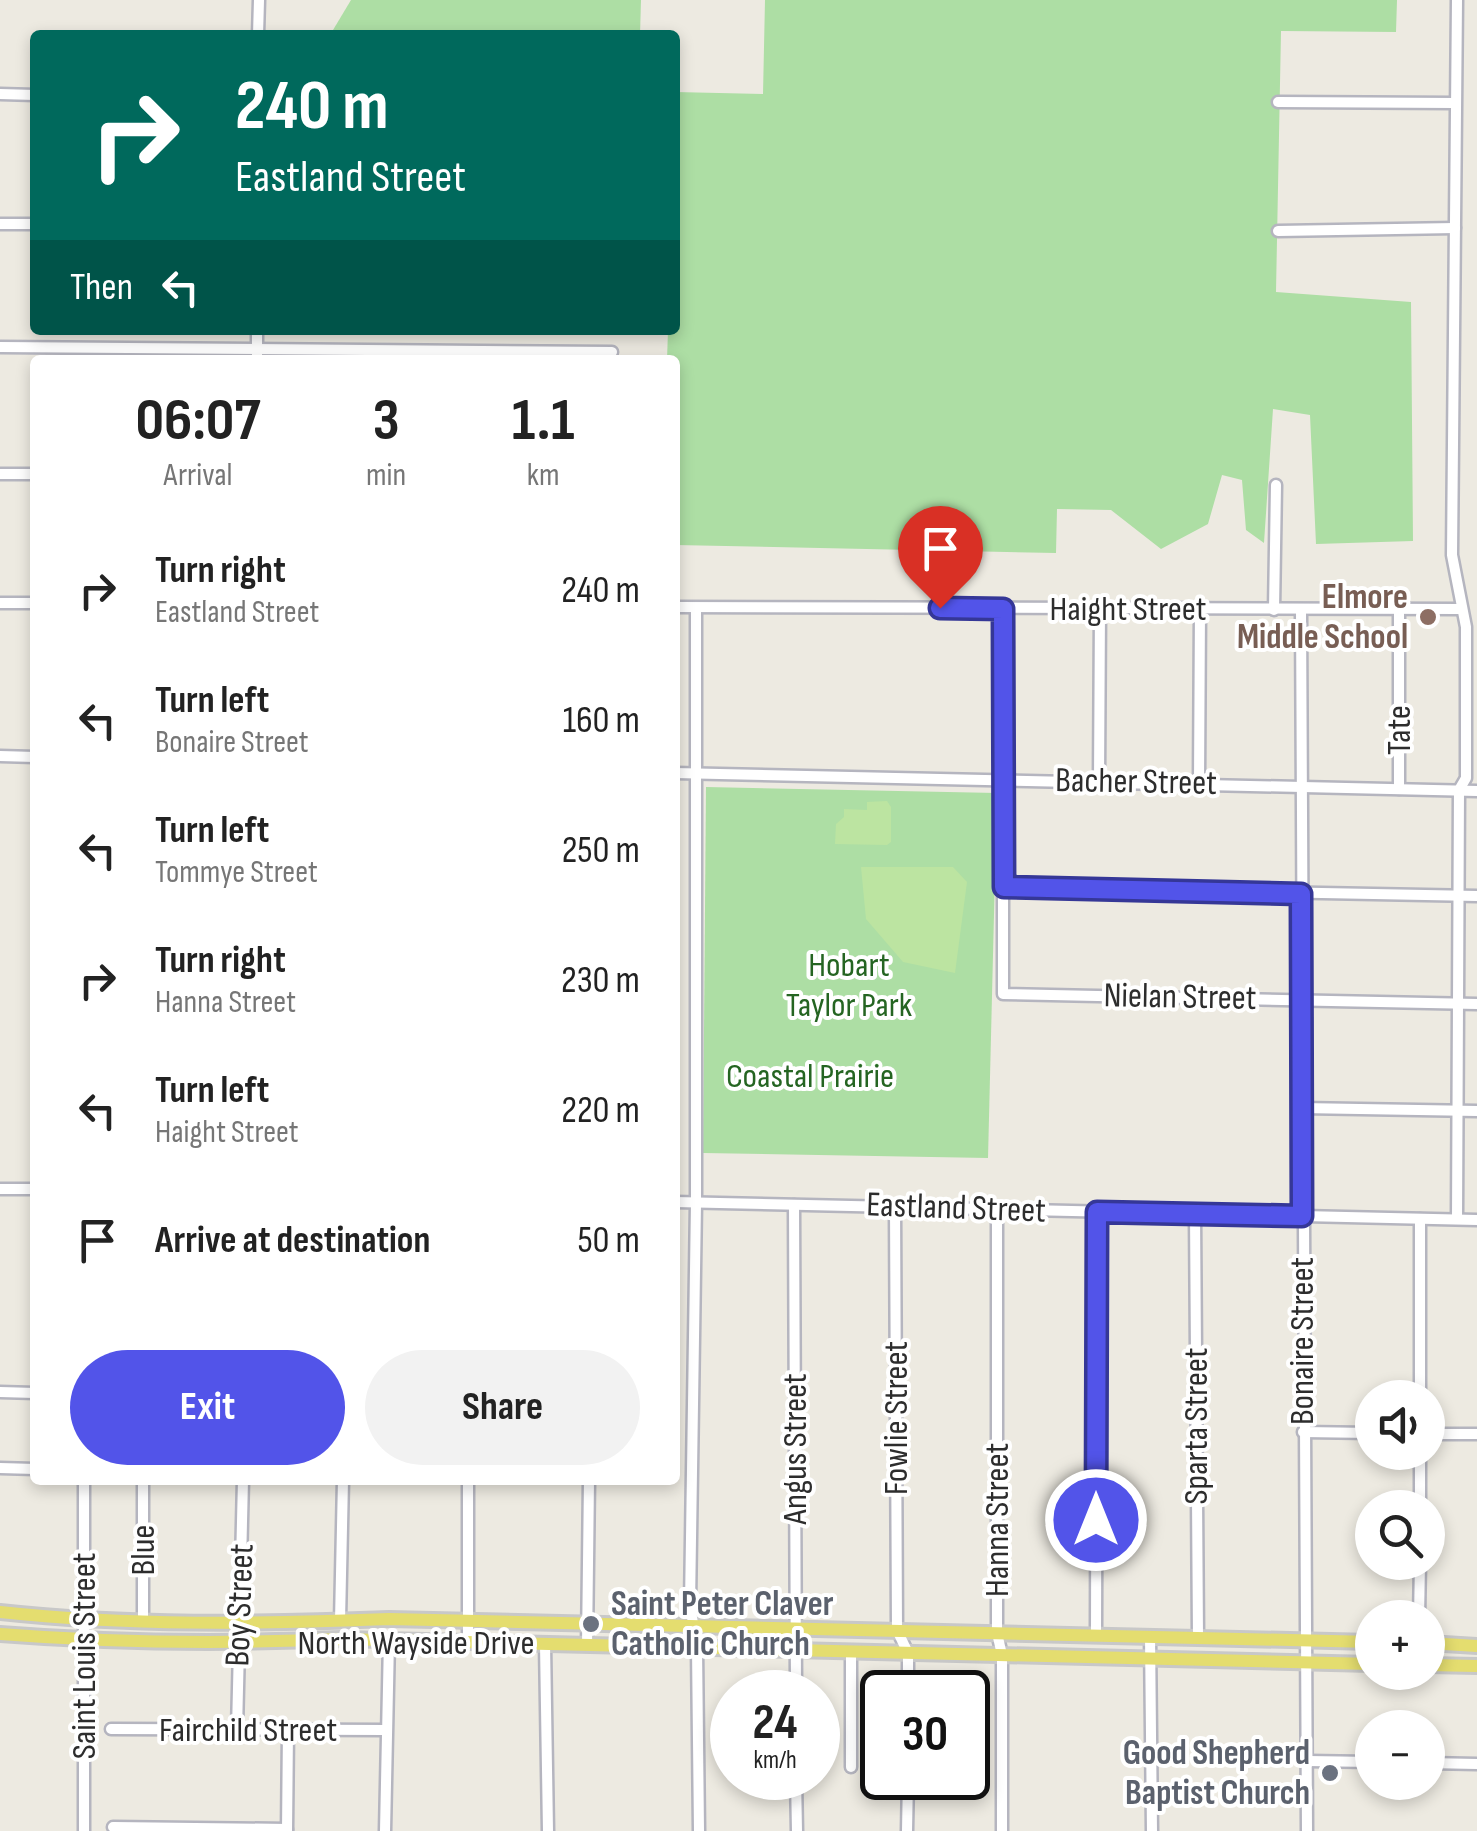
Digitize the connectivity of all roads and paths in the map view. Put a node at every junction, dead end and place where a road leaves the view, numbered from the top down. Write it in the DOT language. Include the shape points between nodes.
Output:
graph roads {
  1 [pos="259,0"];
  2 [pos="1456,0"];
  3 [pos="258,30"];
  4 [pos="0,94"];
  5 [pos="30,95"];
  6 [pos="1278,102"];
  7 [pos="1455,103"];
  8 [pos="0,224"];
  9 [pos="30,224"];
  10 [pos="1455,228"];
  11 [pos="1278,231"];
  12 [pos="0,346"];
  13 [pos="612,352"];
  14 [pos="257,354"];
  15 [pos="0,474"];
  16 [pos="30,474"];
  17 [pos="1276,484"];
  18 [pos="0,603"];
  19 [pos="30,603"];
  20 [pos="680,607"];
  21 [pos="696,608"];
  22 [pos="1003,609"];
  23 [pos="1100,609"];
  24 [pos="1461,609"];
  25 [pos="1200,610"];
  26 [pos="1274,610"];
  27 [pos="1302,610"];
  28 [pos="1399,610"];
  29 [pos="0,756"];
  30 [pos="30,757"];
  31 [pos="680,773"];
  32 [pos="696,774"];
  33 [pos="1004,780"];
  34 [pos="1100,782"];
  35 [pos="1200,783"];
  36 [pos="1302,785"];
  37 [pos="1399,789"];
  38 [pos="1459,790"];
  39 [pos="1477,791"];
  40 [pos="1004,887"];
  41 [pos="1301,894"];
  42 [pos="1459,896"];
  43 [pos="1477,896"];
  44 [pos="1301,1000"];
  45 [pos="1458,1004"];
  46 [pos="1477,1004"];
  47 [pos="1301,1108"];
  48 [pos="1458,1111"];
  49 [pos="1477,1111"];
  50 [pos="0,1189"];
  51 [pos="30,1189"];
  52 [pos="680,1202"];
  53 [pos="696,1202"];
  54 [pos="794,1205"];
  55 [pos="894,1206"];
  56 [pos="997,1208"];
  57 [pos="1097,1212"];
  58 [pos="1195,1214"];
  59 [pos="1302,1216"];
  60 [pos="1457,1219"];
  61 [pos="1420,1220"];
  62 [pos="1477,1220"];
  63 [pos="1420,1380"];
  64 [pos="0,1392"];
  65 [pos="30,1393"];
  66 [pos="1303,1432"];
  67 [pos="1355,1433"];
  68 [pos="1445,1434"];
  69 [pos="1477,1434"];
  70 [pos="0,1468"];
  71 [pos="30,1469"];
  72 [pos="84,1485"];
  73 [pos="144,1485"];
  74 [pos="243,1485"];
  75 [pos="343,1485"];
  76 [pos="468,1485"];
  77 [pos="589,1485"];
  78 [pos="0,1612"];
  79 [pos="84,1620"];
  80 [pos="143,1620"];
  81 [pos="389,1620"];
  82 [pos="340,1621"];
  83 [pos="468,1621"];
  84 [pos="240,1622"];
  85 [pos="587,1624"];
  86 [pos="692,1625"];
  87 [pos="796,1629"];
  88 [pos="896,1630"];
  89 [pos="997,1633"];
  90 [pos="0,1634"];
  91 [pos="1096,1635"];
  92 [pos="1150,1636"];
  93 [pos="1198,1638"];
  94 [pos="389,1640"];
  95 [pos="1304,1640"];
  96 [pos="83,1641"];
  97 [pos="468,1642"];
  98 [pos="1355,1642"];
  99 [pos="239,1644"];
  100 [pos="545,1644"];
  101 [pos="1445,1644"];
  102 [pos="586,1645"];
  103 [pos="1477,1646"];
  104 [pos="697,1648"];
  105 [pos="796,1650"];
  106 [pos="850,1651"];
  107 [pos="908,1653"];
  108 [pos="1002,1655"];
  109 [pos="1151,1658"];
  110 [pos="1306,1662"];
  111 [pos="1355,1663"];
  112 [pos="1445,1665"];
  113 [pos="1477,1666"];
  114 [pos="796,1670"];
  115 [pos="908,1670"];
  116 [pos="111,1729"];
  117 [pos="237,1730"];
  118 [pos="288,1730"];
  119 [pos="385,1730"];
  120 [pos="1308,1761"];
  121 [pos="1355,1762"];
  122 [pos="1445,1763"];
  123 [pos="1477,1764"];
  124 [pos="851,1768"];
  125 [pos="796,1800"];
  126 [pos="908,1800"];
  127 [pos="112,1828"];
  128 [pos="187,1829"];
  129 [pos="287,1830"];
  130 [pos="84,1831"];
  131 [pos="385,1831"];
  132 [pos="548,1831"];
  133 [pos="699,1831"];
  134 [pos="796,1831"];
  135 [pos="908,1831"];
  136 [pos="1002,1831"];
  137 [pos="1152,1831"];
  138 [pos="1307,1831"];
  1 -- 3 [label="street"];
  2 -- 7 [label="street, Tate"];
  4 -- 5 [label="street"];
  6 -- 7 [label="street"];
  7 -- 10 [label="street, Tate"];
  8 -- 9 [label="street"];
  10 -- 11 [label="street"];
  10 -- 24 [label="street, Tate" via="1452,555"];
  12 -- 14 [label="street"];
  13 -- 14 [label="street"];
  15 -- 16 [label="street"];
  17 -- 26 [label="street"];
  18 -- 19 [label="street"];
  20 -- 21 [label="street, Haight Street"];
  21 -- 22 [label="street, Haight Street"];
  21 -- 32 [label="street"];
  22 -- 23 [label="street, Haight Street"];
  22 -- 33 [label="street"];
  23 -- 25 [label="street, Haight Street"];
  23 -- 34 [label="street"];
  24 -- 28 [label="street, Haight Street"];
  24 -- 38 [label="street, Tate" via="1466,778"];
  25 -- 26 [label="street, Haight Street"];
  25 -- 35 [label="street"];
  26 -- 27 [label="street, Haight Street"];
  27 -- 28 [label="street, Haight Street"];
  27 -- 36 [label="street, Bonaire Street"];
  28 -- 37 [label="street, Tate"];
  29 -- 30 [label="street"];
  31 -- 32 [label="street, Bacher Street"];
  32 -- 33 [label="street, Bacher Street"];
  32 -- 53 [label="street"];
  33 -- 34 [label="street, Bacher Street"];
  33 -- 40 [label="street"];
  34 -- 35 [label="street, Bacher Street"];
  35 -- 36 [label="street, Bacher Street"];
  36 -- 37 [label="street, Bacher Street"];
  36 -- 41 [label="street, Bonaire Street"];
  37 -- 38 [label="street, Bacher Street"];
  38 -- 39 [label="street, Bacher Street"];
  38 -- 42 [label="street, Tate"];
  40 -- 41 [label="street"];
  40 -- 44 [label="street, Nielan Street" via="1003,994"];
  41 -- 42 [label="street"];
  41 -- 44 [label="street, Bonaire Street"];
  42 -- 43 [label="street"];
  42 -- 45 [label="street, Tate"];
  44 -- 45 [label="street, Nielan Street"];
  44 -- 47 [label="street, Bonaire Street"];
  45 -- 46 [label="street, Nielan Street"];
  45 -- 48 [label="street, Tate"];
  47 -- 48 [label="street"];
  47 -- 59 [label="street, Bonaire Street"];
  48 -- 49 [label="street"];
  48 -- 60 [label="street, Tate"];
  50 -- 51 [label="street"];
  52 -- 53 [label="street, Eastland Street"];
  53 -- 54 [label="street, Eastland Street"];
  53 -- 86 [label="street"];
  54 -- 55 [label="street, Eastland Street"];
  54 -- 87 [label="street, Angus Street"];
  55 -- 56 [label="street, Eastland Street"];
  55 -- 88 [label="street, Fowlie Street"];
  56 -- 57 [label="street, Eastland Street"];
  56 -- 89 [label="street, Hanna Street"];
  57 -- 58 [label="street, Eastland Street"];
  57 -- 91 [label="street"];
  58 -- 59 [label="street, Eastland Street"];
  58 -- 93 [label="street, Sparta Street"];
  59 -- 61 [label="street, Eastland Street"];
  59 -- 66 [label="street, Bonaire Street"];
  60 -- 61 [label="street, Eastland Street"];
  60 -- 62 [label="street, Eastland Street"];
  61 -- 63 [label="street"];
  64 -- 65 [label="street"];
  66 -- 67 [label="street"];
  66 -- 95 [label="street, Bonaire Street"];
  68 -- 69 [label="street"];
  70 -- 71 [label="street"];
  72 -- 79 [label="street, Saint Louis Street"];
  73 -- 80 [label="street, Blue"];
  74 -- 84 [label="street, Boy Street"];
  75 -- 82 [label="street"];
  76 -- 83 [label="street"];
  77 -- 85 [label="street"];
  78 -- 79 [label="main road, North Wayside Drive"];
  79 -- 80 [label="main road, North Wayside Drive"];
  79 -- 96 [label="street, Saint Louis Street"];
  80 -- 84 [label="main road, North Wayside Drive"];
  81 -- 82 [label="main road, North Wayside Drive"];
  81 -- 83 [label="main road, North Wayside Drive"];
  81 -- 94 [label="main road"];
  82 -- 84 [label="main road, North Wayside Drive"];
  83 -- 85 [label="main road, North Wayside Drive"];
  83 -- 97 [label="street"];
  84 -- 99 [label="street, Boy Street"];
  85 -- 86 [label="main road, North Wayside Drive"];
  85 -- 102 [label="street"];
  86 -- 87 [label="main road, North Wayside Drive"];
  86 -- 104 [label="street"];
  87 -- 88 [label="main road, North Wayside Drive"];
  87 -- 105 [label="street, Angus Street"];
  88 -- 89 [label="main road, North Wayside Drive"];
  88 -- 107 [label="street"];
  89 -- 91 [label="main road, North Wayside Drive"];
  89 -- 108 [label="street, Hanna Street"];
  90 -- 96 [label="main road, North Wayside Drive"];
  91 -- 92 [label="main road, North Wayside Drive"];
  92 -- 93 [label="main road, North Wayside Drive"];
  92 -- 109 [label="street"];
  93 -- 95 [label="main road, North Wayside Drive"];
  94 -- 97 [label="main road, North Wayside Drive"];
  94 -- 99 [label="main road, North Wayside Drive"];
  94 -- 119 [label="street"];
  95 -- 98 [label="main road, North Wayside Drive"];
  95 -- 110 [label="street, Bonaire Street"];
  96 -- 99 [label="main road, North Wayside Drive"];
  96 -- 130 [label="street, Saint Louis Street"];
  97 -- 100 [label="main road, North Wayside Drive"];
  99 -- 117 [label="street, Boy Street"];
  100 -- 102 [label="main road, North Wayside Drive"];
  100 -- 132 [label="street"];
  101 -- 103 [label="main road"];
  102 -- 104 [label="main road, North Wayside Drive"];
  104 -- 105 [label="main road, North Wayside Drive"];
  104 -- 133 [label="street"];
  105 -- 106 [label="main road, North Wayside Drive"];
  105 -- 114 [label="street, Angus Street"];
  106 -- 107 [label="main road, North Wayside Drive"];
  106 -- 124 [label="street"];
  107 -- 108 [label="main road, North Wayside Drive"];
  107 -- 115 [label="street"];
  108 -- 109 [label="main road, North Wayside Drive"];
  108 -- 136 [label="street, Hanna Street"];
  109 -- 110 [label="main road, North Wayside Drive"];
  109 -- 137 [label="street"];
  110 -- 111 [label="main road, North Wayside Drive"];
  110 -- 120 [label="street, Bonaire Street"];
  112 -- 113 [label="main road"];
  116 -- 117 [label="street, Fairchild Street"];
  117 -- 118 [label="street, Fairchild Street"];
  118 -- 119 [label="street, Fairchild Street"];
  118 -- 129 [label="street"];
  119 -- 131 [label="street"];
  120 -- 121 [label="street"];
  120 -- 138 [label="street, Bonaire Street"];
  122 -- 123 [label="street"];
  125 -- 134 [label="street"];
  126 -- 135 [label="street"];
  127 -- 128 [label="street"];
  128 -- 129 [label="street"];
}
